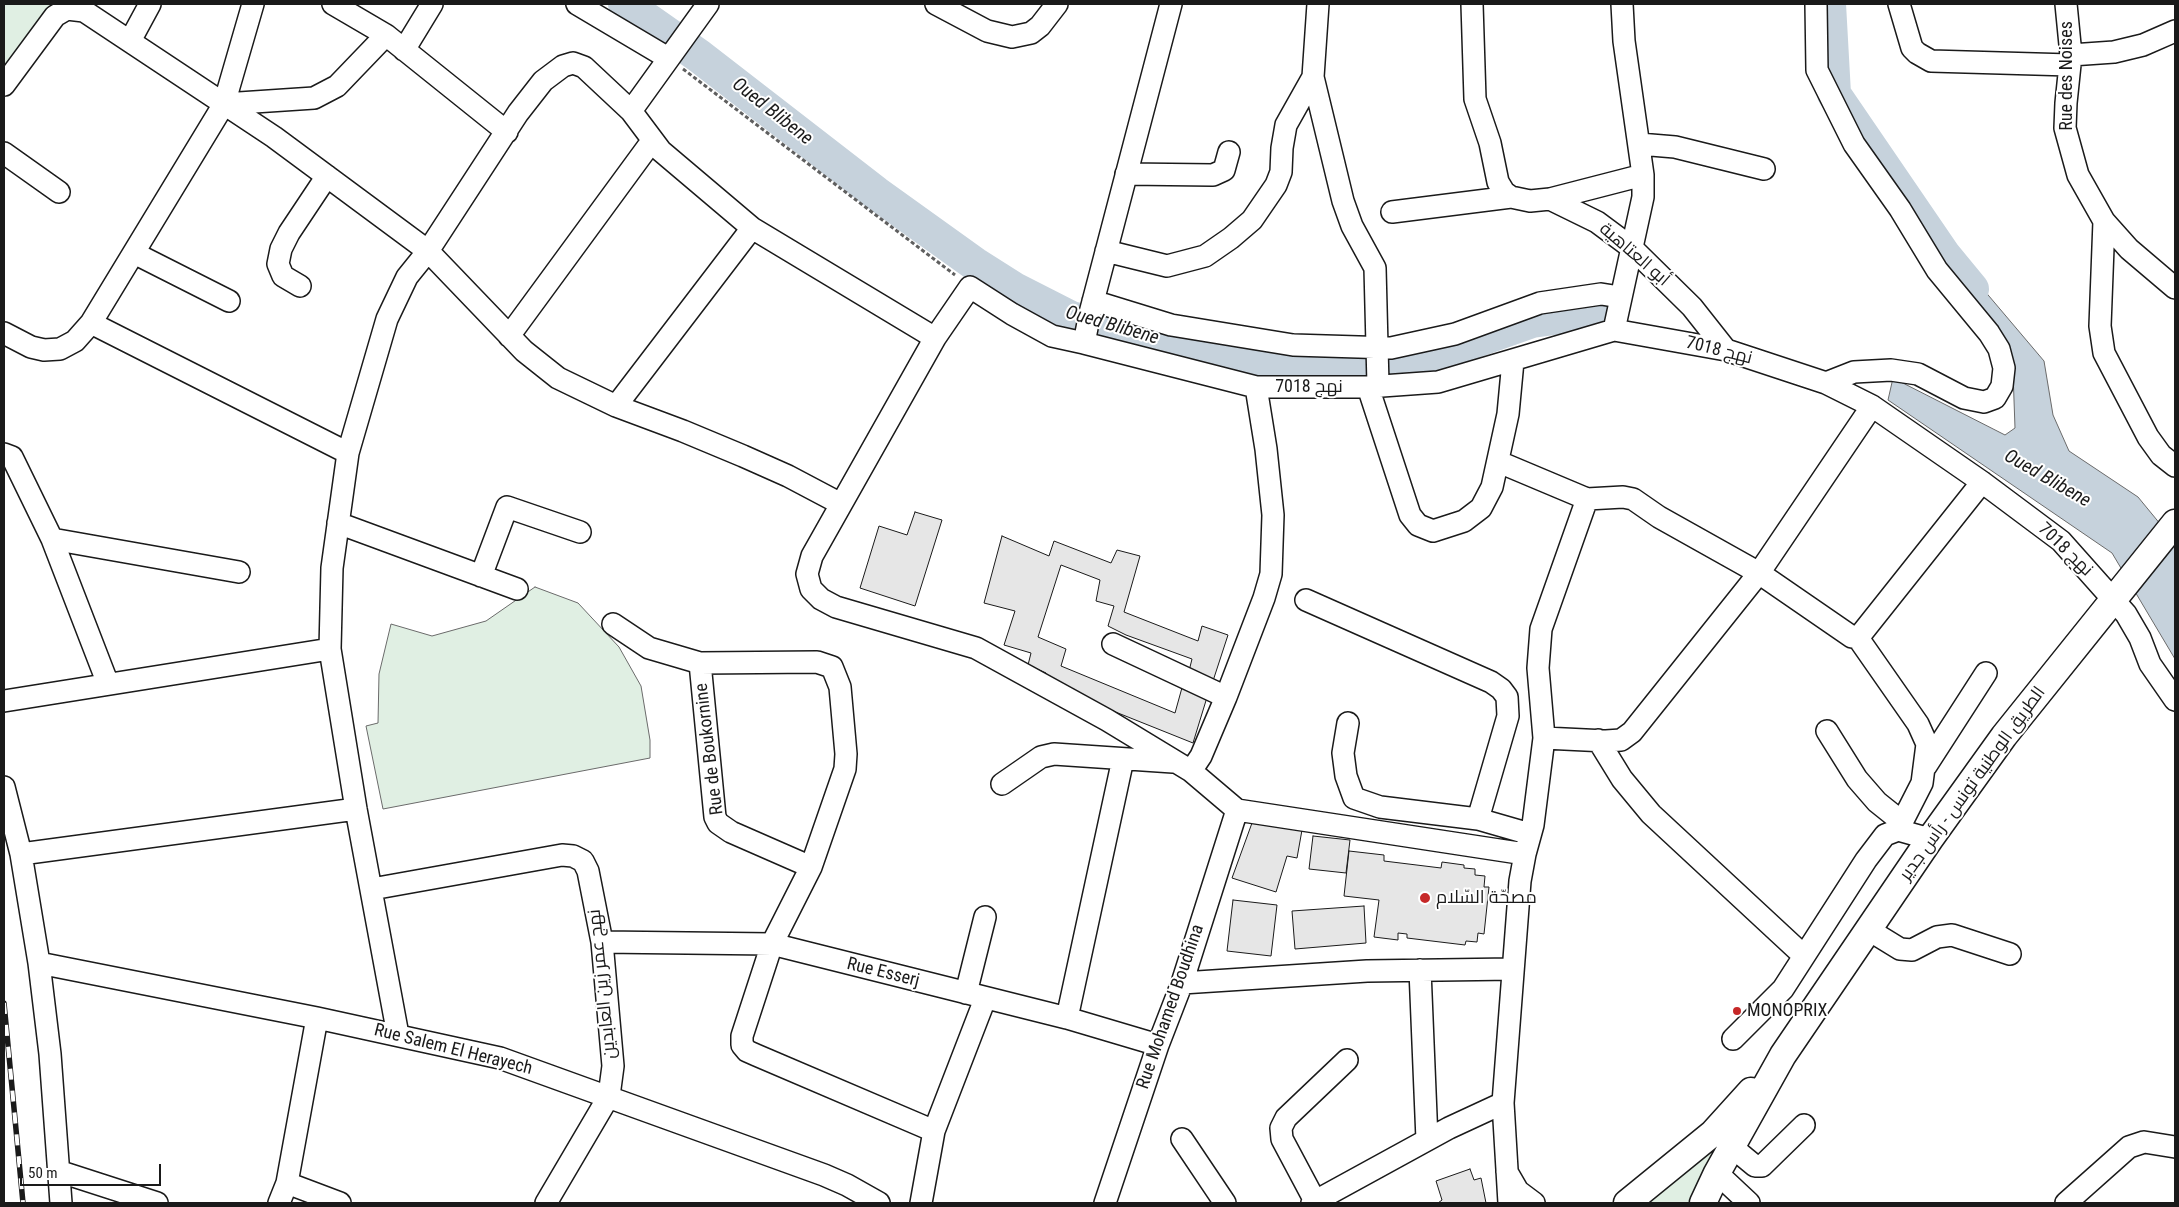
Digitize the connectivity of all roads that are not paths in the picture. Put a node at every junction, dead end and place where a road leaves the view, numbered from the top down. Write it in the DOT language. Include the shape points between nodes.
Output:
graph roads {
  1 [pos="150,4"];
  2 [pos="253,4"];
  3 [pos="334,4"];
  4 [pos="432,4"];
  5 [pos="577,4"];
  6 [pos="708,4"];
  7 [pos="936,4"];
  8 [pos="1058,4"];
  9 [pos="1171,4"];
  10 [pos="1318,4"];
  11 [pos="1472,4"];
  12 [pos="1622,4"];
  13 [pos="1816,4"];
  14 [pos="1899,4"];
  15 [pos="2066,4"];
  16 [pos="2175,31"];
  17 [pos="386,35"];
  18 [pos="130,41"];
  19 [pos="404,50"];
  20 [pos="672,54"];
  21 [pos="2070,60"];
  22 [pos="1313,77"];
  23 [pos="4,85"];
  24 [pos="224,104"];
  25 [pos="631,111"];
  26 [pos="507,132"];
  27 [pos="652,142"];
  28 [pos="1639,144"];
  29 [pos="1229,152"];
  30 [pos="4,153"];
  31 [pos="1764,170"];
  32 [pos="1126,174"];
  33 [pos="1643,175"];
  34 [pos="327,176"];
  35 [pos="59,192"];
  36 [pos="1511,197"];
  37 [pos="1550,200"];
  38 [pos="1392,212"];
  39 [pos="2104,221"];
  40 [pos="752,228"];
  41 [pos="1632,248"];
  42 [pos="428,251"];
  43 [pos="1106,251"];
  44 [pos="134,252"];
  45 [pos="300,286"];
  46 [pos="2175,288"];
  47 [pos="1620,297"];
  48 [pos="229,301"];
  49 [pos="1091,307"];
  50 [pos="91,323"];
  51 [pos="1614,330"];
  52 [pos="4,333"];
  53 [pos="509,336"];
  54 [pos="935,338"];
  55 [pos="1084,340"];
  56 [pos="1378,349"];
  57 [pos="1726,350"];
  58 [pos="1513,361"];
  59 [pos="1826,383"];
  60 [pos="1375,384"];
  61 [pos="1256,387"];
  62 [pos="616,406"];
  63 [pos="1872,406"];
  64 [pos="348,453"];
  65 [pos="4,454"];
  66 [pos="1499,462"];
  67 [pos="2175,466"];
  68 [pos="1982,482"];
  69 [pos="1587,499"];
  70 [pos="841,504"];
  71 [pos="338,523"];
  72 [pos="2175,523"];
  73 [pos="580,532"];
  74 [pos="52,539"];
  75 [pos="238,572"];
  76 [pos="1759,573"];
  77 [pos="481,576"];
  78 [pos="516,589"];
  79 [pos="2119,591"];
  80 [pos="1306,600"];
  81 [pos="613,624"];
  82 [pos="1858,638"];
  83 [pos="1113,644"];
  84 [pos="330,649"];
  85 [pos="700,663"];
  86 [pos="1986,673"];
  87 [pos="108,684"];
  88 [pos="1226,697"];
  89 [pos="2175,700"];
  90 [pos="4,701"];
  91 [pos="1348,723"];
  92 [pos="1827,730"];
  93 [pos="1544,738"];
  94 [pos="1598,740"];
  95 [pos="1123,759"];
  96 [pos="1926,766"];
  97 [pos="1184,767"];
  98 [pos="1002,784"];
  99 [pos="4,787"];
  100 [pos="356,809"];
  101 [pos="1237,810"];
  102 [pos="1478,819"];
  103 [pos="1900,826"];
  104 [pos="1530,834"];
  105 [pos="1930,839"];
  106 [pos="21,854"];
  107 [pos="1525,854"];
  108 [pos="811,867"];
  109 [pos="372,889"];
  110 [pos="985,916"];
  111 [pos="1869,930"];
  112 [pos="602,942"];
  113 [pos="772,944"];
  114 [pos="2010,954"];
  115 [pos="1804,956"];
  116 [pos="39,963"];
  117 [pos="1513,969"];
  118 [pos="1420,970"];
  119 [pos="1182,983"];
  120 [pos="975,996"];
  121 [pos="317,1018"];
  122 [pos="1068,1018"];
  123 [pos="398,1036"];
  124 [pos="1733,1039"];
  125 [pos="1158,1045"];
  126 [pos="1783,1055"];
  127 [pos="1347,1060"];
  128 [pos="609,1096"];
  129 [pos="1503,1103"];
  130 [pos="1804,1125"];
  131 [pos="934,1131"];
  132 [pos="1182,1139"];
  133 [pos="1428,1140"];
  134 [pos="1732,1147"];
  135 [pos="2175,1147"];
  136 [pos="1506,1170"];
  137 [pos="58,1171"];
  138 [pos="1717,1173"];
  139 [pos="286,1183"];
  140 [pos="1314,1202"];
  141 [pos="61,1203"];
  142 [pos="157,1203"];
  143 [pos="279,1203"];
  144 [pos="340,1203"];
  145 [pos="546,1203"];
  146 [pos="879,1203"];
  147 [pos="921,1203"];
  148 [pos="1105,1203"];
  149 [pos="1226,1203"];
  150 [pos="1509,1203"];
  151 [pos="1534,1203"];
  152 [pos="1627,1203"];
  153 [pos="1703,1203"];
  154 [pos="1748,1203"];
  155 [pos="2066,1203"];
  1 -- 18 [label="street"];
  2 -- 24 [label="street"];
  3 -- 17 [label="street"];
  4 -- 19 [label="street"];
  5 -- 20 [label="street"];
  6 -- 20 [label="street"];
  7 -- 8 [label="street" via="987,31 1012,37 1031,33"];
  9 -- 32 [label="street"];
  10 -- 22 [label="street"];
  11 -- 36 [label="street" via="1476,99 1498,182"];
  12 -- 28 [label="street"];
  13 -- 59 [label="street" via="1816,70 1854,144 1900,209 1937,270 2000,349 2004,368 2002,386 1995,398 1984,402 1964,398 1918,374 1892,370 1854,372"];
  14 -- 21 [label="street" via="1912,48 1931,61"];
  15 -- 21 [label="street, Rue des Noises"];
  16 -- 21 [label="street" via="2143,46"];
  17 -- 19 [label="street"];
  17 -- 24 [label="street" via="338,86 314,98"];
  18 -- 23 [label="street" via="84,11 67,10 55,16"];
  18 -- 24 [label="street"];
  19 -- 26 [label="street"];
  20 -- 25 [label="street"];
  21 -- 39 [label="street, Rue des Noises" via="2066,103 2069,148 2078,175"];
  22 -- 43 [label="street" via="1286,125 1281,172 1276,185 1252,220 1231,238 1205,256 1167,266"];
  22 -- 56 [label="street" via="1343,201 1352,226 1375,268"];
  24 -- 34 [label="street"];
  24 -- 44 [label="street"];
  25 -- 26 [label="street" via="584,67 573,64 563,66 544,81"];
  25 -- 27 [label="street"];
  26 -- 42 [label="street"];
  27 -- 40 [label="street"];
  27 -- 53 [label="street"];
  28 -- 31 [label="street" via="1675,147"];
  28 -- 33 [label="street"];
  29 -- 32 [label="street" via="1224,170 1213,175"];
  30 -- 35 [label="street"];
  32 -- 43 [label="street"];
  33 -- 37 [label="street"];
  33 -- 41 [label="street" via="1643,197"];
  34 -- 42 [label="street"];
  34 -- 45 [label="street" via="290,233 279,257 283,276"];
  36 -- 37 [label="street, أبو العتاهية" via="1530,201"];
  36 -- 38 [label="street, أبو العتاهية"];
  37 -- 41 [label="street, أبو العتاهية" via="1597,222"];
  39 -- 46 [label="street, Rue des Noises" via="2129,249"];
  39 -- 67 [label="street" via="2100,326 2104,353 2148,437 2161,455"];
  40 -- 54 [label="street"];
  40 -- 62 [label="street"];
  41 -- 47 [label="street"];
  41 -- 57 [label="street, أبو العتاهية" via="1692,307"];
  42 -- 53 [label="street"];
  42 -- 64 [label="street" via="407,276 393,304"];
  43 -- 49 [label="street"];
  44 -- 48 [label="street"];
  44 -- 50 [label="street"];
  47 -- 51 [label="street"];
  47 -- 56 [label="street" via="1601,294 1540,303 1455,334"];
  49 -- 55 [label="street"];
  49 -- 56 [label="street" via="1171,325 1293,345"];
  50 -- 52 [label="street" via="75,341 60,349 31,347"];
  50 -- 64 [label="street"];
  51 -- 57 [label="street, نهج 7018"];
  51 -- 58 [label="street, نهج 7018"];
  53 -- 62 [label="street" via="558,378"];
  54 -- 55 [label="street, نهج 7018" via="970,287 1052,336"];
  54 -- 70 [label="street"];
  55 -- 61 [label="street, نهج 7018"];
  56 -- 60 [label="street"];
  57 -- 59 [label="street, نهج 7018"];
  58 -- 60 [label="street, نهج 7018" via="1438,382"];
  58 -- 66 [label="street"];
  59 -- 63 [label="street, نهج 7018"];
  60 -- 61 [label="street, نهج 7018"];
  60 -- 66 [label="street" via="1410,515 1418,525 1433,531 1464,521 1481,508 1492,487"];
  61 -- 88 [label="street" via="1273,515 1270,574"];
  62 -- 70 [label="street" via="743,456"];
  63 -- 68 [label="street, نهج 7018"];
  63 -- 76 [label="street"];
  64 -- 71 [label="street"];
  65 -- 74 [label="street" via="12,457"];
  66 -- 69 [label="street"];
  68 -- 79 [label="street, نهج 7018" via="2061,541"];
  68 -- 82 [label="street"];
  69 -- 76 [label="street" via="1623,496 1633,499"];
  69 -- 93 [label="street" via="1540,630 1538,668"];
  70 -- 97 [label="street" via="812,556 807,574 811,589 821,599 836,606 980,641"];
  71 -- 77 [label="street"];
  71 -- 84 [label="street" via="332,568"];
  72 -- 79 [label="main road, الطريق الوطنية تونس - رأس جدير"];
  73 -- 77 [label="street" via="507,507"];
  74 -- 75 [label="street"];
  74 -- 87 [label="street"];
  76 -- 82 [label="street"];
  76 -- 94 [label="street" via="1632,732 1621,740"];
  77 -- 78 [label="street"];
  79 -- 89 [label="street, نهج 7018" via="2126,614 2150,664"];
  79 -- 105 [label="main road, الطريق الوطنية تونس - رأس جدير" via="2004,736"];
  80 -- 102 [label="street" via="1502,689 1507,697 1508,716"];
  81 -- 85 [label="street" via="649,648"];
  82 -- 96 [label="street" via="1918,724 1927,744"];
  83 -- 88 [label="street"];
  84 -- 87 [label="street"];
  84 -- 100 [label="street"];
  85 -- 108 [label="street, Rue de Boukornine" via="718,823 731,832"];
  85 -- 108 [label="street" via="817,662 832,667 837,675 845,769"];
  86 -- 96 [label="street"];
  87 -- 90 [label="street"];
  88 -- 97 [label="street" via="1201,756"];
  91 -- 102 [label="street" via="1343,752 1346,776 1354,798 1380,807"];
  92 -- 103 [label="street" via="1857,779"];
  93 -- 94 [label="street"];
  93 -- 104 [label="street"];
  94 -- 115 [label="street" via="1622,779 1651,814"];
  95 -- 97 [label="street"];
  95 -- 98 [label="street" via="1054,754 1040,756"];
  95 -- 122 [label="street"];
  96 -- 103 [label="street" via="1922,783"];
  97 -- 101 [label="street"];
  99 -- 106 [label="street"];
  100 -- 106 [label="street"];
  100 -- 109 [label="street"];
  101 -- 107 [label="street"];
  101 -- 119 [label="street, Rue Mohamed Boudhina"];
  102 -- 104 [label="street"];
  103 -- 105 [label="street"];
  103 -- 115 [label="street" via="1885,835 1866,860"];
  104 -- 107 [label="street"];
  105 -- 111 [label="main road, الطريق الوطنية تونس - رأس جدير"];
  106 -- 116 [label="street"];
  107 -- 117 [label="street"];
  108 -- 113 [label="street"];
  109 -- 112 [label="street, نهج عمر زين العابدين" via="562,855 573,856 583,861 588,871"];
  109 -- 123 [label="street"];
  110 -- 120 [label="street"];
  111 -- 114 [label="street" via="1900,949 1912,950 1937,937 1952,935"];
  111 -- 126 [label="main road, الطريق الوطنية تونس - رأس جدير"];
  112 -- 113 [label="street, Rue Esserj"];
  112 -- 128 [label="street, نهج عمر زين العابدين" via="613,1066"];
  113 -- 120 [label="street, Rue Esserj"];
  113 -- 131 [label="street" via="742,1036 742,1045 747,1051"];
  115 -- 124 [label="street" via="1783,989"];
  116 -- 121 [label="street, Rue Salem El Herayech"];
  116 -- 137 [label="street" via="50,1054"];
  117 -- 118 [label="street"];
  117 -- 129 [label="street"];
  118 -- 119 [label="street" via="1279,975"];
  118 -- 133 [label="street"];
  119 -- 125 [label="street, Rue Mohamed Boudhina"];
  120 -- 122 [label="street, Rue Esserj"];
  120 -- 131 [label="street"];
  121 -- 123 [label="street, Rue Salem El Herayech"];
  121 -- 139 [label="street"];
  122 -- 125 [label="street, Rue Esserj"];
  123 -- 128 [label="street, Rue Salem El Herayech" via="500,1058"];
  125 -- 148 [label="street, Rue Mohamed Boudhina"];
  126 -- 134 [label="main road, الطريق الوطنية تونس - رأس جدير"];
  126 -- 152 [label="main road, الطريق الوطنية تونس - رأس جدير" via="1713,1133"];
  127 -- 140 [label="street" via="1286,1118 1282,1128 1282,1139"];
  128 -- 145 [label="street, نهج عمر زين العابدين"];
  128 -- 146 [label="street, Rue Salem El Herayech" via="847,1184"];
  129 -- 133 [label="street"];
  129 -- 136 [label="street"];
  130 -- 134 [label="street" via="1762,1166 1755,1166"];
  131 -- 147 [label="street"];
  132 -- 149 [label="street"];
  133 -- 140 [label="street"];
  134 -- 138 [label="main road, الطريق الوطنية تونس - رأس جدير"];
  135 -- 155 [label="street" via="2144,1142 2129,1146"];
  136 -- 150 [label="street"];
  136 -- 151 [label="street" via="1518,1191"];
  137 -- 141 [label="street"];
  137 -- 142 [label="street"];
  138 -- 153 [label="main road, الطريق الوطنية تونس - رأس جدير"];
  138 -- 154 [label="street"];
  139 -- 143 [label="street"];
  139 -- 144 [label="street"];
}
